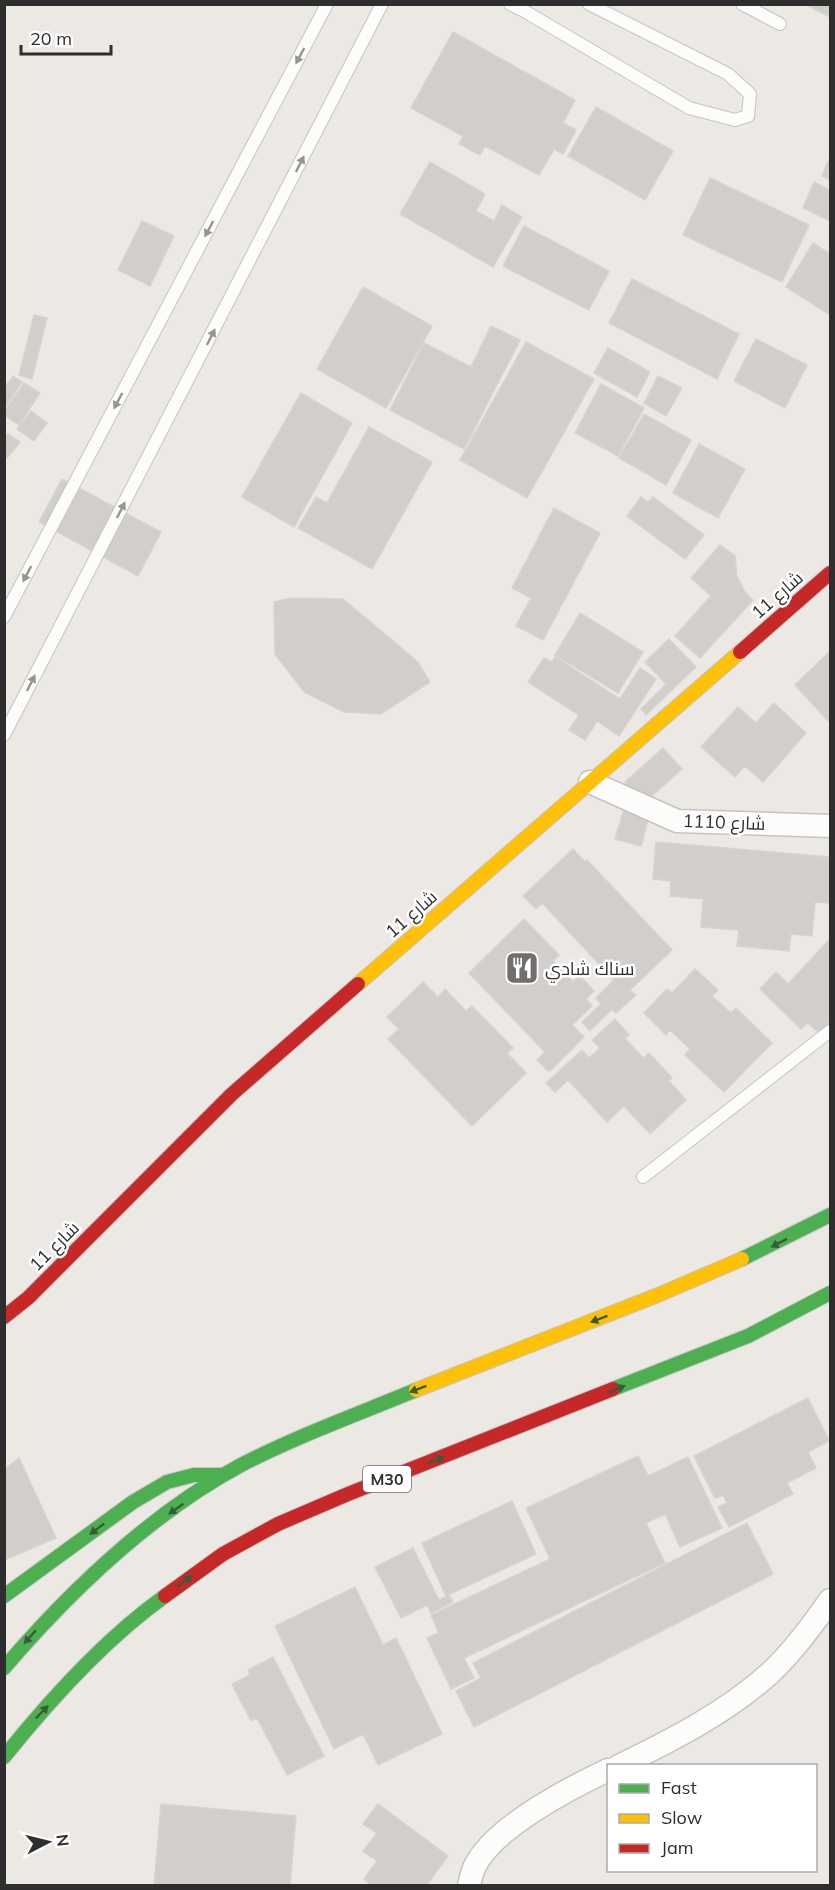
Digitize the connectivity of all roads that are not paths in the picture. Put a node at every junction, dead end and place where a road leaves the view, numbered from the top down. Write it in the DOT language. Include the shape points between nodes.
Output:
graph roads {
  1 [pos="327,4"];
  2 [pos="382,4"];
  3 [pos="510,4"];
  4 [pos="589,4"];
  5 [pos="742,4"];
  6 [pos="528,8"];
  7 [pos="780,24"];
  8 [pos="831,573"];
  9 [pos="4,617"];
  10 [pos="4,735"];
  11 [pos="590,782"];
  12 [pos="831,826"];
  13 [pos="831,1031"];
  14 [pos="643,1177"];
  15 [pos="831,1215"];
  16 [pos="831,1293"];
  17 [pos="28,1298"];
  18 [pos="4,1305"];
  19 [pos="4,1317"];
  20 [pos="224,1475"];
  21 [pos="4,1596"];
  22 [pos="831,1600"];
  23 [pos="4,1668"];
  24 [pos="4,1757"];
  25 [pos="623,1764"];
  26 [pos="607,1771"];
  27 [pos="469,1886"];
  1 -- 9 [label="lane, one-way"];
  10 -- 2 [label="lane, one-way"];
  3 -- 6 [label="lane"];
  4 -- 6 [label="lane" via="728,74 750,94 748,116 735,120 689,108"];
  5 -- 7 [label="lane"];
  8 -- 11 [label="main road, شارع 11"];
  11 -- 12 [label="street, شارع 1110" via="678,821"];
  11 -- 17 [label="main road, شارع 11" via="232,1094"];
  13 -- 14 [label="lane"];
  15 -- 20 [label="main road, one-way" via="775,1245 684,1285 398,1397"];
  24 -- 16 [label="main road, M30, one-way" via="33,1720 95,1656 153,1604 223,1554 278,1524 348,1494 748,1336"];
  17 -- 18 [label="main road, شارع 11"];
  17 -- 19 [label="main road, شارع 11"];
  20 -- 21 [label="main road, one-way" via="194,1475 167,1482 133,1502"];
  20 -- 23 [label="main road, one-way" via="100,1568 33,1633"];
  22 -- 25 [label="street" via="807,1634 768,1675 720,1711"];
  26 -- 27 [label="street" via="562,1792 512,1826 474,1866"];
}
